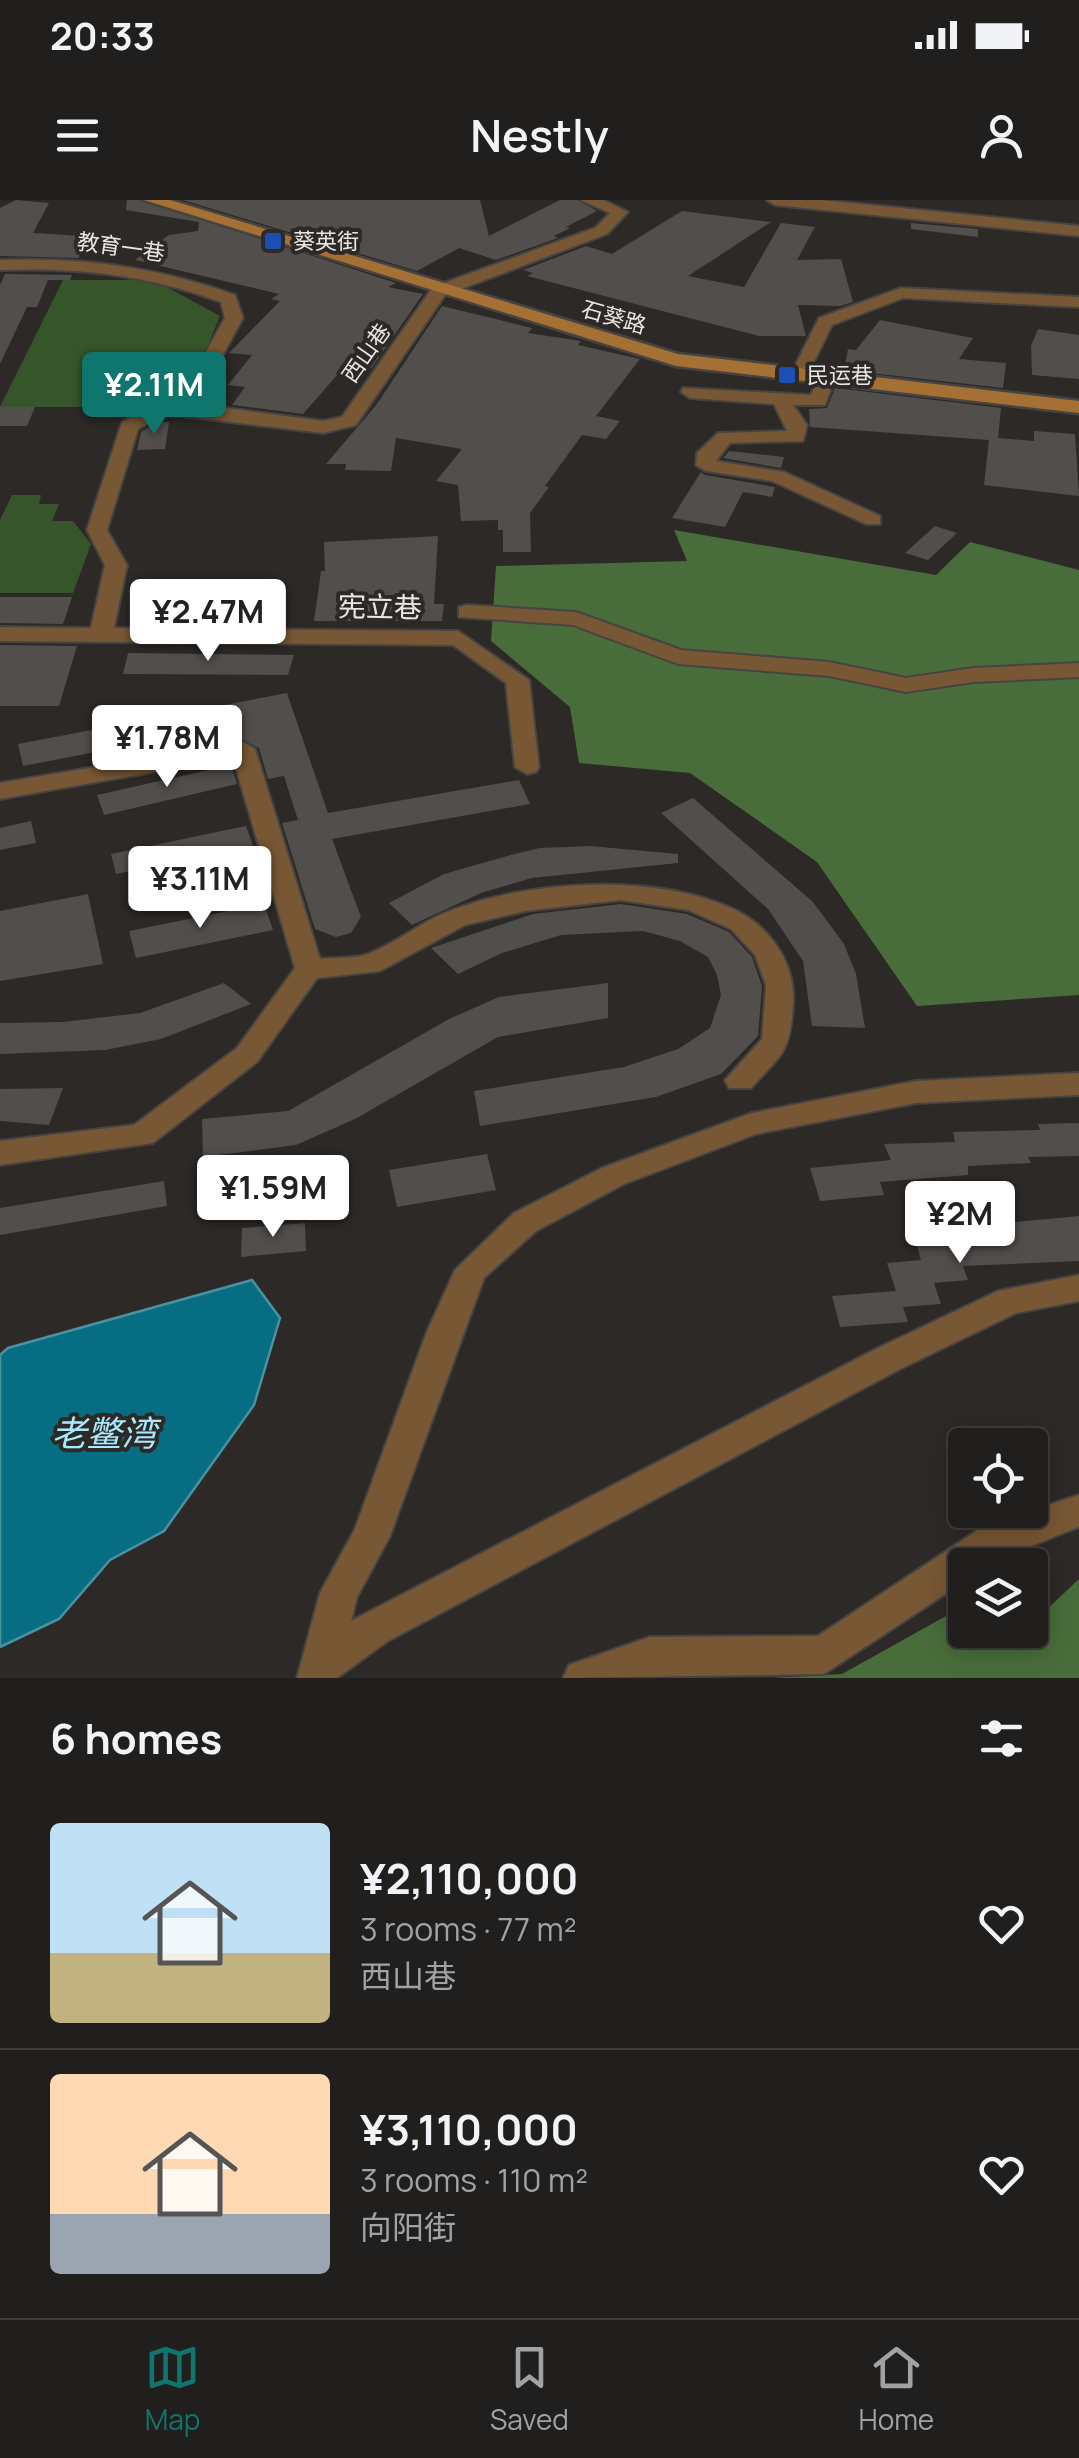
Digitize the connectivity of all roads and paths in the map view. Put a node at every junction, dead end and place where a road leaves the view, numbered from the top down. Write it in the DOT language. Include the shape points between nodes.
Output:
graph roads {
  1 [pos="160,200"];
  2 [pos="590,200"];
  3 [pos="775,200"];
  4 [pos="1079,231"];
  5 [pos="0,265"];
  6 [pos="443,288"];
  7 [pos="1079,302"];
  8 [pos="800,373"];
  9 [pos="826,379"];
  10 [pos="690,392"];
  11 [pos="778,398"];
  12 [pos="1079,399"];
  13 [pos="1079,407"];
  14 [pos="184,408"];
  15 [pos="874,520"];
  16 [pos="467,612"];
  17 [pos="0,634"];
  18 [pos="101,635"];
  19 [pos="1079,670"];
  20 [pos="527,767"];
  21 [pos="0,791"];
  22 [pos="309,968"];
  23 [pos="740,1080"];
  24 [pos="1079,1084"];
  25 [pos="0,1153"];
  26 [pos="1079,1288"];
  27 [pos="1079,1511"];
  28 [pos="318,1671"];
  29 [pos="583,1678"];
  1 -- 6 [label="main road, 石葵路"];
  2 -- 6 [label="street" via="620,212 601,231"];
  3 -- 4 [label="street"];
  5 -- 14 [label="street, 教育一巷" via="78,262 170,276 229,299 234,318"];
  6 -- 8 [label="main road, 石葵路" via="656,356"];
  6 -- 14 [label="street, 西山巷" via="349,421 324,428"];
  7 -- 8 [label="street" via="900,293 825,322"];
  8 -- 9 [label="main road, 石葵路"];
  8 -- 12 [label="main road"];
  9 -- 11 [label="street" via="818,402"];
  9 -- 13 [label="main road, 石葵路"];
  10 -- 11 [label="street"];
  11 -- 15 [label="street" via="797,425 796,436 725,437 706,453 706,465 777,476"];
  14 -- 18 [label="street, 西山巷" via="160,408 128,426 97,530 116,565"];
  16 -- 19 [label="street" via="576,618 678,657 906,684"];
  17 -- 18 [label="street, 宪立巷"];
  18 -- 20 [label="street, 宪立巷" via="458,638 517,680"];
  21 -- 22 [label="street" via="243,749"];
  22 -- 23 [label="street" via="370,964 457,918 525,902 621,891 694,902 741,923 767,951 780,985 776,1042"];
  22 -- 25 [label="street" via="247,1055 142,1135"];
  24 -- 28 [label="street" via="916,1092 752,1124 614,1176 525,1222 471,1270 371,1536 339,1593"];
  26 -- 28 [label="street" via="1010,1301 888,1359 374,1628"];
  27 -- 29 [label="street" via="997,1538 824,1656 650,1656"];
}
